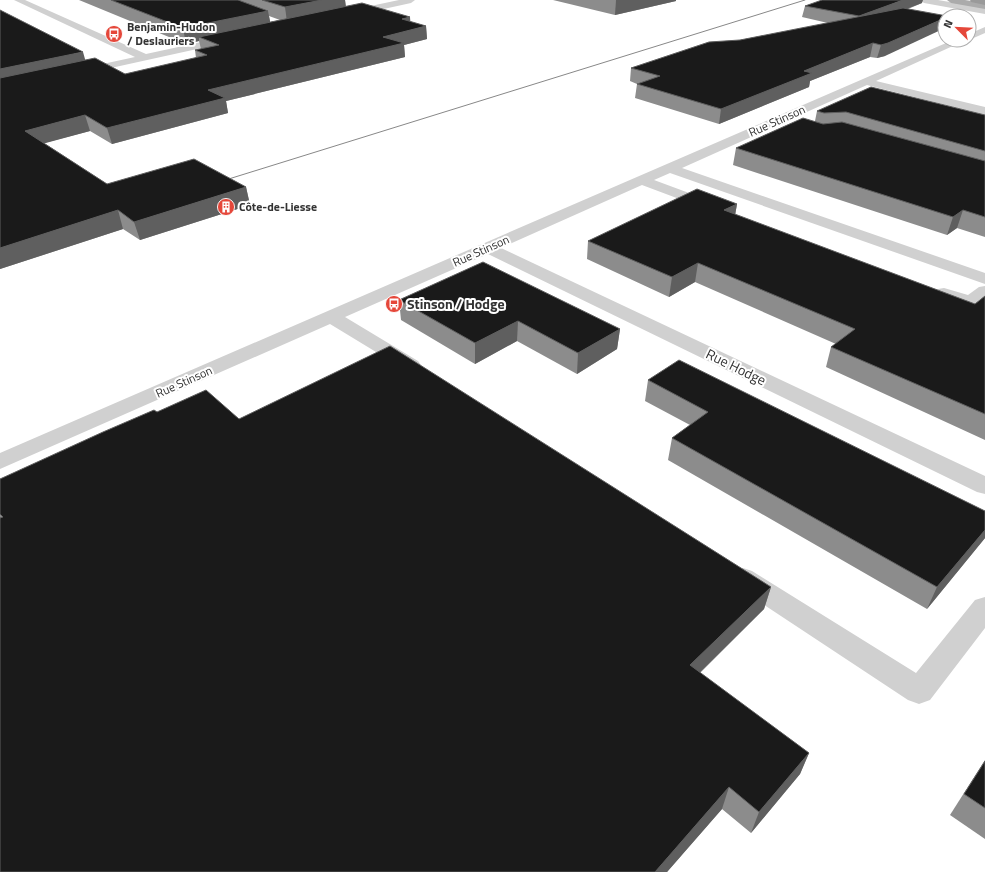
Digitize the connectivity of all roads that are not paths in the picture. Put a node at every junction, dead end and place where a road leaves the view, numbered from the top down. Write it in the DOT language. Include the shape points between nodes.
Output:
graph roads {
  1 [pos="18,0"];
  2 [pos="411,0"];
  3 [pos="924,0"];
  4 [pos="952,0"];
  5 [pos="974,0"];
  6 [pos="985,2"];
  7 [pos="985,6"];
  8 [pos="985,11"];
  9 [pos="341,15"];
  10 [pos="235,38"];
  11 [pos="944,48"];
  12 [pos="146,58"];
  13 [pos="68,74"];
  14 [pos="866,82"];
  15 [pos="985,111"];
  16 [pos="776,121"];
  17 [pos="798,127"];
  18 [pos="669,168"];
  19 [pos="641,180"];
  20 [pos="724,211"];
  21 [pos="488,248"];
  22 [pos="985,279"];
  23 [pos="928,287"];
  24 [pos="985,291"];
  25 [pos="332,317"];
  26 [pos="427,375"];
  27 [pos="0,462"];
  28 [pos="985,486"];
  29 [pos="726,567"];
  30 [pos="985,608"];
  1 -- 12 [label="street"];
  2 -- 9 [label="street"];
  3 -- 8 [label="street"];
  4 -- 7 [label="main road"];
  5 -- 6 [label="highway"];
  10 -- 12 [label="street"];
  11 -- 14 [label="street, Rue Stinson"];
  12 -- 13 [label="street"];
  14 -- 15 [label="street"];
  14 -- 16 [label="street, Rue Stinson"];
  16 -- 17 [label="street"];
  16 -- 18 [label="street, Rue Stinson"];
  18 -- 19 [label="street, Rue Stinson"];
  18 -- 22 [label="street"];
  19 -- 20 [label="street"];
  19 -- 21 [label="street, Rue Stinson"];
  21 -- 25 [label="street, Rue Stinson"];
  21 -- 28 [label="street, Rue Hodge"];
  23 -- 24 [label="street" via="971,302"];
  25 -- 26 [label="street"];
  25 -- 27 [label="street, Rue Stinson"];
  29 -- 30 [label="street" via="919,691"];
}
